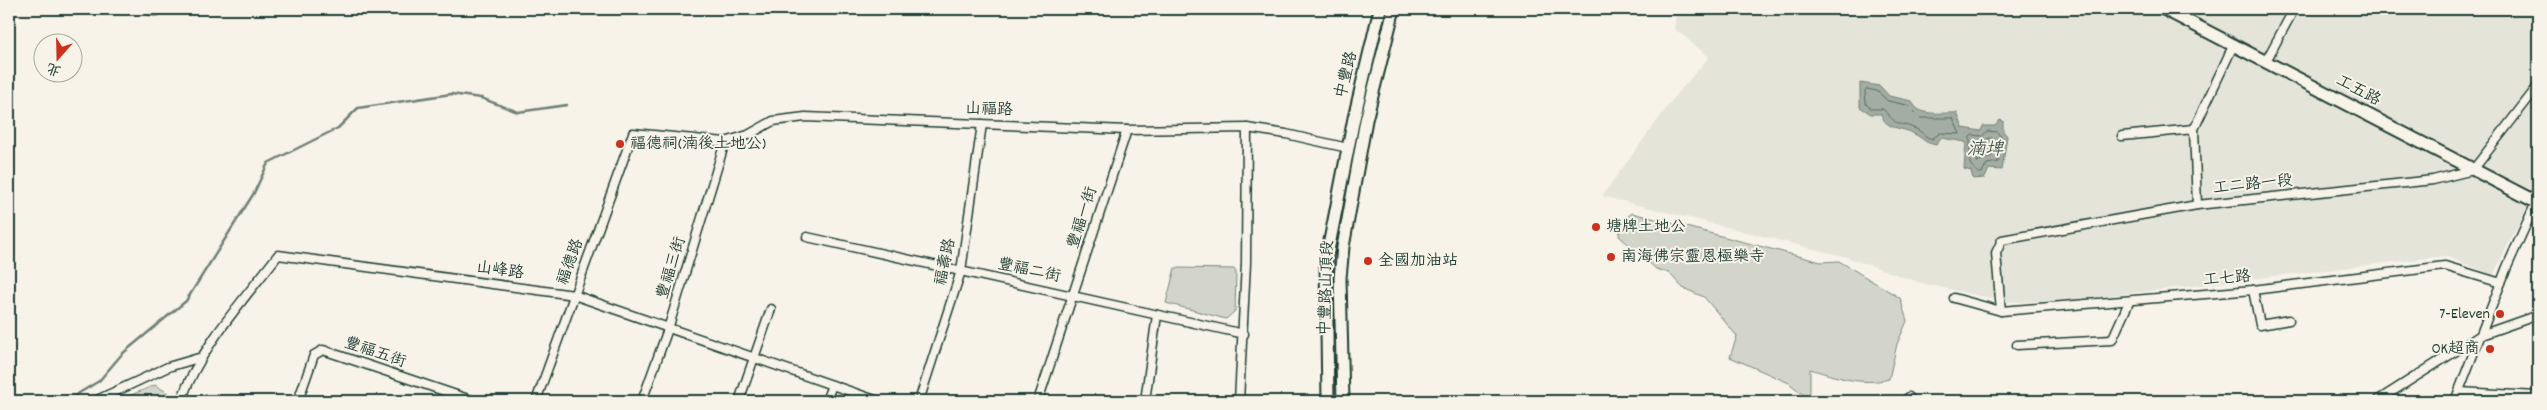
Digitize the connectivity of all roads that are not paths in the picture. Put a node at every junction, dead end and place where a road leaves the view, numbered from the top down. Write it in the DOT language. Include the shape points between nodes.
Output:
graph roads {
  1 [pos="1380,9"];
  2 [pos="1394,9"];
  3 [pos="2164,9"];
  4 [pos="2294,9"];
  5 [pos="2233,46"];
  6 [pos="2266,61"];
  7 [pos="2538,86"];
  8 [pos="982,124"];
  9 [pos="1247,128"];
  10 [pos="2194,129"];
  11 [pos="1127,130"];
  12 [pos="632,133"];
  13 [pos="2122,136"];
  14 [pos="725,142"];
  15 [pos="1348,148"];
  16 [pos="1362,148"];
  17 [pos="2473,170"];
  18 [pos="2537,200"];
  19 [pos="2197,205"];
  20 [pos="807,237"];
  21 [pos="961,270"];
  22 [pos="2501,283"];
  23 [pos="2253,290"];
  24 [pos="574,295"];
  25 [pos="1072,295"];
  26 [pos="1954,298"];
  27 [pos="2129,302"];
  28 [pos="771,309"];
  29 [pos="2001,310"];
  30 [pos="1157,315"];
  31 [pos="2538,315"];
  32 [pos="2289,320"];
  33 [pos="668,329"];
  34 [pos="1244,334"];
  35 [pos="2481,335"];
  36 [pos="2017,345"];
  37 [pos="202,357"];
  38 [pos="754,359"];
  39 [pos="832,385"];
  40 [pos="2459,392"];
  41 [pos="2538,396"];
  42 [pos="2389,398"];
  43 [pos="96,401"];
  44 [pos="181,401"];
  45 [pos="298,401"];
  46 [pos="474,401"];
  47 [pos="536,401"];
  48 [pos="642,401"];
  49 [pos="739,401"];
  50 [pos="826,401"];
  51 [pos="878,401"];
  52 [pos="919,401"];
  53 [pos="1038,401"];
  54 [pos="1145,401"];
  55 [pos="1239,401"];
  56 [pos="1328,401"];
  57 [pos="1343,401"];
  58 [pos="2377,401"];
  59 [pos="2455,401"];
  1 -- 15 [label="main road, 中豐路"];
  2 -- 16 [label="main road, 中豐路"];
  3 -- 5 [label="main road, 工五路"];
  4 -- 6 [label="street"];
  5 -- 6 [label="main road, 工五路"];
  5 -- 10 [label="street"];
  6 -- 17 [label="main road, 工五路"];
  7 -- 17 [label="street"];
  8 -- 11 [label="street, 山福路"];
  8 -- 14 [label="street, 山福路" via="792,118 773,121"];
  8 -- 21 [label="street, 福壽路"];
  9 -- 11 [label="street, 山福路"];
  9 -- 15 [label="street, 山福路"];
  9 -- 34 [label="street"];
  10 -- 13 [label="street"];
  10 -- 19 [label="street"];
  11 -- 25 [label="street, 豐福一街"];
  12 -- 14 [label="street, 山福路"];
  12 -- 24 [label="street, 福德路"];
  14 -- 33 [label="street, 豐福三街"];
  15 -- 56 [label="main road, 中豐路山頂段" via="1326,262"];
  16 -- 57 [label="main road, 中豐路山頂段" via="1340,278"];
  17 -- 18 [label="main road, 工五路"];
  17 -- 19 [label="street, 工二路一段" via="2433,180"];
  18 -- 22 [label="street"];
  19 -- 29 [label="street, 工二路一段" via="2002,240 1996,253"];
  20 -- 21 [label="street, 豐福二街"];
  21 -- 25 [label="street, 豐福二街"];
  21 -- 52 [label="street, 福壽路"];
  22 -- 23 [label="street, 工七路" via="2445,266"];
  22 -- 35 [label="street"];
  23 -- 27 [label="street, 工七路"];
  23 -- 32 [label="street" via="2260,325"];
  24 -- 33 [label="street, 山峰路"];
  24 -- 37 [label="street, 山峰路" via="278,255"];
  24 -- 47 [label="street, 福德路"];
  25 -- 30 [label="street, 豐福二街"];
  25 -- 53 [label="street, 豐福一街"];
  26 -- 29 [label="street, 工七路"];
  27 -- 29 [label="street, 工七路"];
  27 -- 36 [label="street" via="2112,340"];
  28 -- 38 [label="street"];
  30 -- 34 [label="street, 豐福二街"];
  30 -- 54 [label="street"];
  31 -- 35 [label="street"];
  33 -- 38 [label="street, 山峰路"];
  33 -- 48 [label="street, 豐福三街"];
  34 -- 55 [label="street"];
  35 -- 40 [label="street"];
  35 -- 42 [label="street"];
  37 -- 43 [label="street" via="168,367"];
  37 -- 44 [label="street, 山峰路" via="188,380"];
  38 -- 39 [label="street, 山峰路"];
  38 -- 49 [label="street"];
  39 -- 50 [label="street"];
  39 -- 51 [label="street, 山峰路"];
  40 -- 41 [label="street"];
  40 -- 59 [label="street"];
  42 -- 58 [label="street"];
  45 -- 46 [label="street, 豐福五街" via="314,355 323,350"];
}
